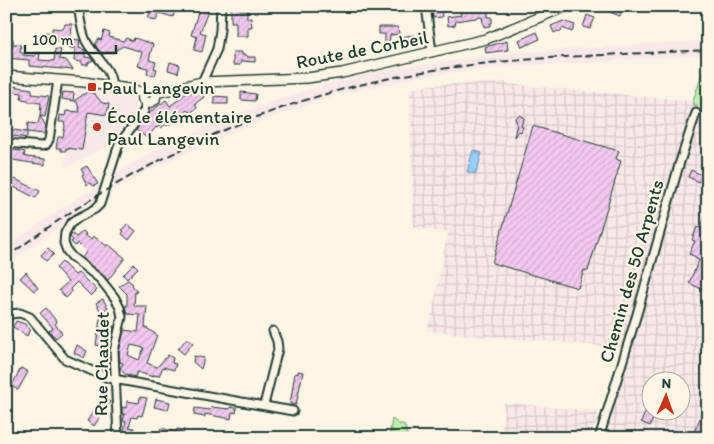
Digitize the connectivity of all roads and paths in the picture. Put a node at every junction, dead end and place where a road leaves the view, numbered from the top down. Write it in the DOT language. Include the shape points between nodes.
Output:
graph roads {
  1 [pos="78,6"];
  2 [pos="221,6"];
  3 [pos="426,6"];
  4 [pos="567,6"];
  5 [pos="432,52"];
  6 [pos="6,76"];
  7 [pos="58,80"];
  8 [pos="202,82"];
  9 [pos="111,87"];
  10 [pos="142,93"];
  11 [pos="156,93"];
  12 [pos="146,102"];
  13 [pos="696,113"];
  14 [pos="6,143"];
  15 [pos="6,317"];
  16 [pos="273,331"];
  17 [pos="115,379"];
  18 [pos="264,405"];
  19 [pos="293,411"];
  20 [pos="118,438"];
  21 [pos="599,438"];
  1 -- 9 [label="street" via="85,39 110,74"];
  2 -- 8 [label="street" via="217,49"];
  3 -- 5 [label="street"];
  4 -- 5 [label="main road, Route de Corbeil" via="486,39"];
  5 -- 8 [label="main road, Route de Corbeil" via="307,78"];
  6 -- 7 [label="main road"];
  7 -- 9 [label="main road"];
  7 -- 14 [label="street" via="46,145"];
  8 -- 11 [label="main road, Route de Corbeil"];
  9 -- 10 [label="main road"];
  10 -- 11 [label="main road" via="149,88"];
  10 -- 12 [label="main road"];
  11 -- 12 [label="main road" via="153,102"];
  12 -- 17 [label="street, Rue Chaudet" via="144,111 119,144 100,204 73,221 65,233 67,251 100,278 118,303 122,317 114,352"];
  13 -- 21 [label="street, Chemin des 50 Arpents"];
  15 -- 17 [label="street" via="20,313 30,317 65,359"];
  16 -- 18 [label="street" via="278,350"];
  17 -- 18 [label="street"];
  17 -- 20 [label="street, Rue Chaudet"];
  18 -- 19 [label="street"];
}
